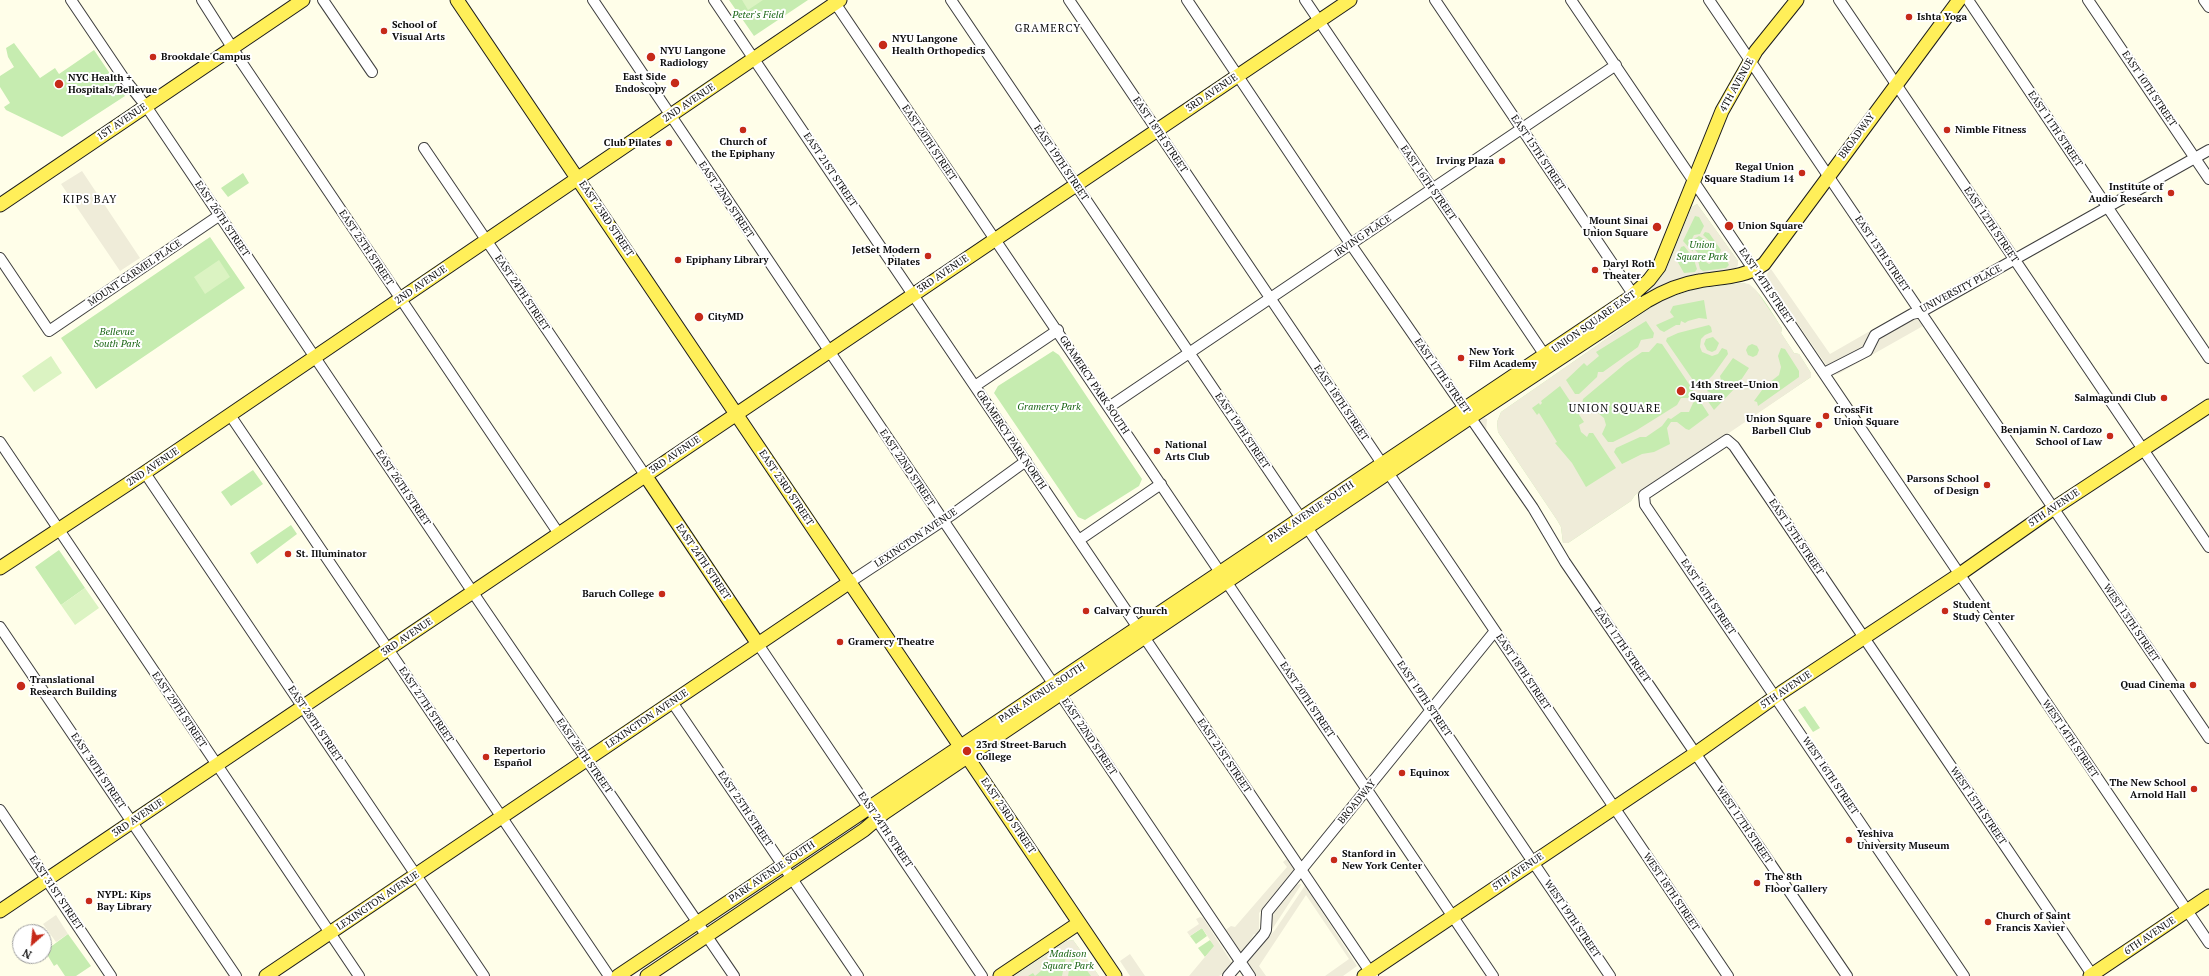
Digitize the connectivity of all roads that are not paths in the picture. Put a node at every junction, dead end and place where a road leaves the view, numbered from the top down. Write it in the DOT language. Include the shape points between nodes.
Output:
graph roads {
  1 [pos="71,0"];
  2 [pos="202,0"];
  3 [pos="303,0"];
  4 [pos="323,0"];
  5 [pos="457,0"];
  6 [pos="593,0"];
  7 [pos="714,0"];
  8 [pos="951,0"];
  9 [pos="1069,0"];
  10 [pos="1187,0"];
  11 [pos="1305,0"];
  12 [pos="1350,0"];
  13 [pos="1435,0"];
  14 [pos="1571,0"];
  15 [pos="1709,0"];
  16 [pos="1796,0"];
  17 [pos="1839,0"];
  18 [pos="1959,0"];
  19 [pos="1968,0"];
  20 [pos="2088,0"];
  21 [pos="2204,0"];
  22 [pos="836,1"];
  23 [pos="2209,7"];
  24 [pos="1319,21"];
  25 [pos="233,48"];
  26 [pos="754,58"];
  27 [pos="1750,60"];
  28 [pos="1616,65"];
  29 [pos="372,72"];
  30 [pos="1238,76"];
  31 [pos="1896,84"];
  32 [pos="146,106"];
  33 [pos="670,115"];
  34 [pos="1522,129"];
  35 [pos="1157,130"];
  36 [pos="424,148"];
  37 [pos="2209,150"];
  38 [pos="2195,157"];
  39 [pos="1829,176"];
  40 [pos="578,178"];
  41 [pos="2209,179"];
  42 [pos="1694,180"];
  43 [pos="1076,185"];
  44 [pos="1433,189"];
  45 [pos="0,204"];
  46 [pos="2108,207"];
  47 [pos="220,215"];
  48 [pos="995,239"];
  49 [pos="486,240"];
  50 [pos="1351,244"];
  51 [pos="0,258"];
  52 [pos="2015,260"];
  53 [pos="1755,270"];
  54 [pos="1027,285"];
  55 [pos="914,294"];
  56 [pos="400,298"];
  57 [pos="1270,298"];
  58 [pos="1637,300"];
  59 [pos="1922,312"];
  60 [pos="1058,330"];
  61 [pos="944,340"];
  62 [pos="829,351"];
  63 [pos="1190,353"];
  64 [pos="315,356"];
  65 [pos="2209,358"];
  66 [pos="1548,360"];
  67 [pos="1824,373"];
  68 [pos="975,386"];
  69 [pos="2209,406"];
  70 [pos="1109,407"];
  71 [pos="1468,413"];
  72 [pos="230,414"];
  73 [pos="736,414"];
  74 [pos="1727,440"];
  75 [pos="0,442"];
  76 [pos="2143,450"];
  77 [pos="1026,462"];
  78 [pos="1385,469"];
  79 [pos="145,473"];
  80 [pos="645,475"];
  81 [pos="1161,484"];
  82 [pos="2054,508"];
  83 [pos="943,520"];
  84 [pos="1305,523"];
  85 [pos="58,529"];
  86 [pos="559,534"];
  87 [pos="1079,540"];
  88 [pos="2209,547"];
  89 [pos="0,568"];
  90 [pos="1960,574"];
  91 [pos="1224,577"];
  92 [pos="850,582"];
  93 [pos="473,592"];
  94 [pos="0,627"];
  95 [pos="1496,631"];
  96 [pos="1142,633"];
  97 [pos="1864,637"];
  98 [pos="758,644"];
  99 [pos="388,650"];
  100 [pos="1057,690"];
  101 [pos="1775,696"];
  102 [pos="672,702"];
  103 [pos="303,707"];
  104 [pos="1432,711"];
  105 [pos="2209,738"];
  106 [pos="960,745"];
  107 [pos="1696,753"];
  108 [pos="967,757"];
  109 [pos="587,760"];
  110 [pos="217,765"];
  111 [pos="1367,789"];
  112 [pos="869,807"];
  113 [pos="1614,807"];
  114 [pos="0,810"];
  115 [pos="501,817"];
  116 [pos="877,819"];
  117 [pos="132,822"];
  118 [pos="1533,862"];
  119 [pos="783,865"];
  120 [pos="1302,871"];
  121 [pos="416,875"];
  122 [pos="792,878"];
  123 [pos="47,880"];
  124 [pos="2209,896"];
  125 [pos="0,911"];
  126 [pos="2187,911"];
  127 [pos="1453,916"];
  128 [pos="1079,922"];
  129 [pos="697,923"];
  130 [pos="330,933"];
  131 [pos="706,936"];
  132 [pos="2209,943"];
  133 [pos="1240,962"];
  134 [pos="1369,975"];
  135 [pos="111,976"];
  136 [pos="236,976"];
  137 [pos="266,976"];
  138 [pos="359,976"];
  139 [pos="484,976"];
  140 [pos="609,976"];
  141 [pos="618,976"];
  142 [pos="647,976"];
  143 [pos="734,976"];
  144 [pos="858,976"];
  145 [pos="982,976"];
  146 [pos="1000,976"];
  147 [pos="1115,976"];
  148 [pos="1228,976"];
  149 [pos="1250,976"];
  150 [pos="1493,976"];
  151 [pos="1610,976"];
  152 [pos="1728,976"];
  153 [pos="1846,976"];
  154 [pos="1964,976"];
  155 [pos="2092,976"];
  1 -- 32 [label="street, EAST 26TH STREET" via="123,77"];
  2 -- 25 [label="street, EAST 25TH STREET"];
  3 -- 25 [label="main road, 1ST AVENUE"];
  4 -- 29 [label="street"];
  5 -- 40 [label="main road, EAST 23RD STREET"];
  6 -- 33 [label="street, EAST 22ND STREET"];
  7 -- 26 [label="street, EAST 21ST STREET"];
  8 -- 43 [label="street, EAST 19TH STREET"];
  9 -- 35 [label="street, EAST 18TH STREET"];
  10 -- 30 [label="street, EAST 17TH STREET"];
  11 -- 24 [label="street, EAST 16TH STREET"];
  12 -- 24 [label="main road, 3RD AVENUE"];
  13 -- 34 [label="street, EAST 15TH STREET"];
  14 -- 28 [label="street, EAST 14TH STREET"];
  15 -- 27 [label="street, EAST 13TH STREET"];
  16 -- 27 [label="main road, 4TH AVENUE"];
  17 -- 31 [label="street, EAST 12TH STREET"];
  18 -- 31 [label="main road, BROADWAY"];
  19 -- 46 [label="street, EAST 11TH STREET"];
  20 -- 38 [label="street, EAST 10TH STREET"];
  21 -- 23 [label="street"];
  22 -- 26 [label="main road, 2ND AVENUE"];
  22 -- 48 [label="street, EAST 20TH STREET"];
  24 -- 30 [label="main road, 3RD AVENUE"];
  24 -- 44 [label="street, EAST 16TH STREET"];
  25 -- 32 [label="main road, 1ST AVENUE"];
  25 -- 56 [label="street, EAST 25TH STREET"];
  26 -- 33 [label="main road, 2ND AVENUE"];
  26 -- 55 [label="street, EAST 21ST STREET"];
  27 -- 39 [label="street, EAST 13TH STREET"];
  27 -- 42 [label="main road, 4TH AVENUE" via="1719,118"];
  28 -- 34 [label="street, IRVING PLACE"];
  28 -- 42 [label="street, EAST 14TH STREET"];
  30 -- 35 [label="main road, 3RD AVENUE"];
  30 -- 50 [label="street, EAST 17TH STREET"];
  31 -- 39 [label="main road, BROADWAY"];
  31 -- 52 [label="street, EAST 12TH STREET"];
  32 -- 45 [label="main road, 1ST AVENUE"];
  32 -- 47 [label="street, EAST 26TH STREET"];
  33 -- 40 [label="main road, 2ND AVENUE"];
  33 -- 62 [label="street, EAST 22ND STREET"];
  34 -- 44 [label="street, IRVING PLACE"];
  34 -- 58 [label="street, EAST 15TH STREET"];
  35 -- 43 [label="main road, 3RD AVENUE"];
  35 -- 57 [label="street, EAST 18TH STREET"];
  36 -- 49 [label="street, EAST 24TH STREET"];
  37 -- 38 [label="street, UNIVERSITY PLACE"];
  38 -- 41 [label="street, EAST 10TH STREET"];
  38 -- 46 [label="street, UNIVERSITY PLACE"];
  39 -- 53 [label="main road, BROADWAY" via="1769,258"];
  39 -- 59 [label="street, EAST 13TH STREET"];
  40 -- 49 [label="main road, 2ND AVENUE"];
  40 -- 73 [label="main road, EAST 23RD STREET"];
  42 -- 53 [label="street, EAST 14TH STREET"];
  42 -- 58 [label="main road, UNION SQUARE EAST" via="1662,263"];
  43 -- 48 [label="main road, 3RD AVENUE"];
  43 -- 63 [label="street, EAST 19TH STREET"];
  44 -- 50 [label="street, IRVING PLACE"];
  44 -- 66 [label="street, EAST 16TH STREET"];
  46 -- 52 [label="street, UNIVERSITY PLACE"];
  46 -- 65 [label="street, EAST 11TH STREET"];
  47 -- 51 [label="street, MOUNT CARMEL PLACE" via="49,330"];
  47 -- 64 [label="street, EAST 26TH STREET"];
  48 -- 54 [label="street, EAST 20TH STREET"];
  48 -- 55 [label="main road, 3RD AVENUE"];
  49 -- 56 [label="main road, 2ND AVENUE"];
  49 -- 80 [label="street, EAST 24TH STREET"];
  50 -- 57 [label="street, IRVING PLACE"];
  50 -- 71 [label="street, EAST 17TH STREET"];
  52 -- 59 [label="street, UNIVERSITY PLACE"];
  52 -- 76 [label="street, EAST 12TH STREET"];
  53 -- 58 [label="main road, UNION SQUARE EAST" via="1741,275 1697,281"];
  53 -- 67 [label="street, EAST 14TH STREET"];
  54 -- 60 [label="street, GRAMERCY PARK SOUTH"];
  55 -- 61 [label="street, EAST 21ST STREET"];
  55 -- 62 [label="main road, 3RD AVENUE"];
  56 -- 64 [label="main road, 2ND AVENUE"];
  56 -- 86 [label="street, EAST 25TH STREET"];
  57 -- 63 [label="street, IRVING PLACE"];
  57 -- 78 [label="street, EAST 18TH STREET"];
  58 -- 66 [label="main road, UNION SQUARE EAST"];
  59 -- 67 [label="street, UNIVERSITY PLACE" via="1912,314 1875,335 1867,351"];
  59 -- 82 [label="street, EAST 13TH STREET"];
  60 -- 68 [label="street"];
  60 -- 70 [label="street, GRAMERCY PARK SOUTH"];
  61 -- 68 [label="street, GRAMERCY PARK NORTH"];
  62 -- 73 [label="main road, 3RD AVENUE"];
  62 -- 83 [label="street, EAST 22ND STREET"];
  63 -- 70 [label="street, IRVING PLACE"];
  63 -- 84 [label="street, EAST 19TH STREET"];
  64 -- 72 [label="main road, 2ND AVENUE"];
  64 -- 93 [label="street, EAST 26TH STREET"];
  66 -- 71 [label="main road, UNION SQUARE EAST"];
  67 -- 90 [label="street, EAST 14TH STREET"];
  68 -- 77 [label="street, GRAMERCY PARK NORTH"];
  69 -- 76 [label="main road, 5TH AVENUE"];
  70 -- 81 [label="street, GRAMERCY PARK SOUTH"];
  71 -- 78 [label="main road, PARK AVENUE SOUTH"];
  71 -- 107 [label="street, EAST 17TH STREET" via="1533,508 1565,562"];
  72 -- 79 [label="main road, 2ND AVENUE"];
  72 -- 99 [label="street, EAST 27TH STREET"];
  73 -- 80 [label="main road, 3RD AVENUE"];
  73 -- 92 [label="main road, EAST 23RD STREET"];
  74 -- 97 [label="street, EAST 15TH STREET" via="1734,446"];
  74 -- 101 [label="street, EAST 16TH STREET" via="1644,495 1646,505"];
  75 -- 85 [label="street, EAST 29TH STREET"];
  76 -- 82 [label="main road, 5TH AVENUE"];
  76 -- 88 [label="street, EAST 12TH STREET"];
  77 -- 83 [label="street, LEXINGTON AVENUE"];
  77 -- 87 [label="street, GRAMERCY PARK NORTH"];
  78 -- 84 [label="main road, PARK AVENUE SOUTH"];
  78 -- 95 [label="street, EAST 18TH STREET"];
  79 -- 85 [label="main road, 2ND AVENUE"];
  79 -- 103 [label="street, EAST 28TH STREET"];
  80 -- 86 [label="main road, 3RD AVENUE"];
  80 -- 98 [label="main road, EAST 24TH STREET"];
  81 -- 87 [label="street"];
  81 -- 91 [label="street, EAST 20TH STREET"];
  82 -- 90 [label="main road, 5TH AVENUE"];
  82 -- 105 [label="street, WEST 13TH STREET"];
  83 -- 92 [label="street, LEXINGTON AVENUE"];
  83 -- 100 [label="street, EAST 22ND STREET"];
  84 -- 91 [label="main road, PARK AVENUE SOUTH"];
  84 -- 104 [label="street, EAST 19TH STREET"];
  85 -- 89 [label="main road, 2ND AVENUE"];
  85 -- 110 [label="street, EAST 29TH STREET"];
  86 -- 93 [label="main road, 3RD AVENUE"];
  87 -- 96 [label="street, EAST 21ST STREET"];
  90 -- 97 [label="main road, 5TH AVENUE"];
  90 -- 126 [label="street, WEST 14TH STREET"];
  91 -- 96 [label="main road, PARK AVENUE SOUTH"];
  91 -- 111 [label="street, EAST 20TH STREET"];
  92 -- 98 [label="main road, LEXINGTON AVENUE"];
  92 -- 106 [label="main road, EAST 23RD STREET"];
  93 -- 99 [label="main road, 3RD AVENUE"];
  93 -- 109 [label="street, EAST 26TH STREET"];
  94 -- 117 [label="street, EAST 30TH STREET"];
  95 -- 104 [label="street, BROADWAY"];
  95 -- 113 [label="street, EAST 18TH STREET"];
  96 -- 100 [label="main road, PARK AVENUE SOUTH"];
  96 -- 120 [label="street, EAST 21ST STREET"];
  97 -- 101 [label="main road, 5TH AVENUE"];
  97 -- 155 [label="street, WEST 15TH STREET"];
  98 -- 102 [label="main road, LEXINGTON AVENUE"];
  98 -- 112 [label="street, EAST 24TH STREET"];
  99 -- 103 [label="main road, 3RD AVENUE"];
  99 -- 115 [label="street, EAST 27TH STREET"];
  100 -- 106 [label="main road, PARK AVENUE SOUTH"];
  100 -- 108 [label="main road, PARK AVENUE SOUTH"];
  100 -- 133 [label="street, EAST 22ND STREET"];
  101 -- 107 [label="main road, 5TH AVENUE"];
  101 -- 154 [label="street, WEST 16TH STREET"];
  102 -- 109 [label="main road, LEXINGTON AVENUE"];
  102 -- 119 [label="street, EAST 25TH STREET"];
  103 -- 110 [label="main road, 3RD AVENUE"];
  103 -- 121 [label="street, EAST 28TH STREET"];
  104 -- 111 [label="street, BROADWAY"];
  104 -- 118 [label="street, EAST 19TH STREET"];
  106 -- 108 [label="main road, EAST 23RD STREET"];
  106 -- 112 [label="main road, PARK AVENUE SOUTH"];
  107 -- 113 [label="main road, 5TH AVENUE"];
  107 -- 153 [label="street, WEST 17TH STREET"];
  108 -- 116 [label="main road, PARK AVENUE SOUTH"];
  108 -- 128 [label="main road, EAST 23RD STREET"];
  109 -- 115 [label="main road, LEXINGTON AVENUE"];
  109 -- 129 [label="street, EAST 26TH STREET"];
  110 -- 117 [label="main road, 3RD AVENUE"];
  110 -- 130 [label="street, EAST 29TH STREET"];
  111 -- 120 [label="street, BROADWAY"];
  111 -- 127 [label="street, EAST 20TH STREET"];
  112 -- 116 [label="street, EAST 24TH STREET"];
  112 -- 119 [label="main road, PARK AVENUE SOUTH"];
  113 -- 118 [label="main road, 5TH AVENUE"];
  113 -- 152 [label="street, WEST 18TH STREET"];
  114 -- 123 [label="street, EAST 31ST STREET"];
  115 -- 121 [label="main road, LEXINGTON AVENUE"];
  115 -- 140 [label="street, EAST 27TH STREET"];
  116 -- 122 [label="main road, PARK AVENUE SOUTH"];
  116 -- 145 [label="street, EAST 24TH STREET"];
  117 -- 123 [label="main road, 3RD AVENUE"];
  117 -- 136 [label="street, EAST 30TH STREET"];
  118 -- 127 [label="main road, 5TH AVENUE"];
  118 -- 151 [label="street, WEST 19TH STREET"];
  119 -- 122 [label="street, EAST 25TH STREET"];
  119 -- 129 [label="main road, PARK AVENUE SOUTH"];
  120 -- 133 [label="street, BROADWAY" via="1267,912 1266,930"];
  120 -- 134 [label="street, EAST 21ST STREET"];
  121 -- 130 [label="main road, LEXINGTON AVENUE"];
  121 -- 139 [label="street, EAST 28TH STREET"];
  122 -- 131 [label="main road, PARK AVENUE SOUTH"];
  122 -- 144 [label="street, EAST 25TH STREET"];
  123 -- 125 [label="main road, 3RD AVENUE"];
  123 -- 135 [label="street, EAST 31ST STREET"];
  124 -- 126 [label="main road, 6TH AVENUE"];
  126 -- 132 [label="street, WEST 14TH STREET"];
  126 -- 155 [label="main road, 6TH AVENUE"];
  127 -- 134 [label="main road, 5TH AVENUE"];
  127 -- 150 [label="street, EAST 20TH STREET"];
  128 -- 146 [label="main road"];
  128 -- 147 [label="main road, EAST 23RD STREET"];
  129 -- 131 [label="street, EAST 26TH STREET"];
  129 -- 141 [label="main road, PARK AVENUE SOUTH"];
  130 -- 137 [label="main road, LEXINGTON AVENUE"];
  130 -- 138 [label="street, EAST 29TH STREET"];
  131 -- 142 [label="main road, PARK AVENUE SOUTH"];
  131 -- 143 [label="street, EAST 26TH STREET"];
  133 -- 148 [label="street, BROADWAY"];
  133 -- 149 [label="street, EAST 22ND STREET"];
}
